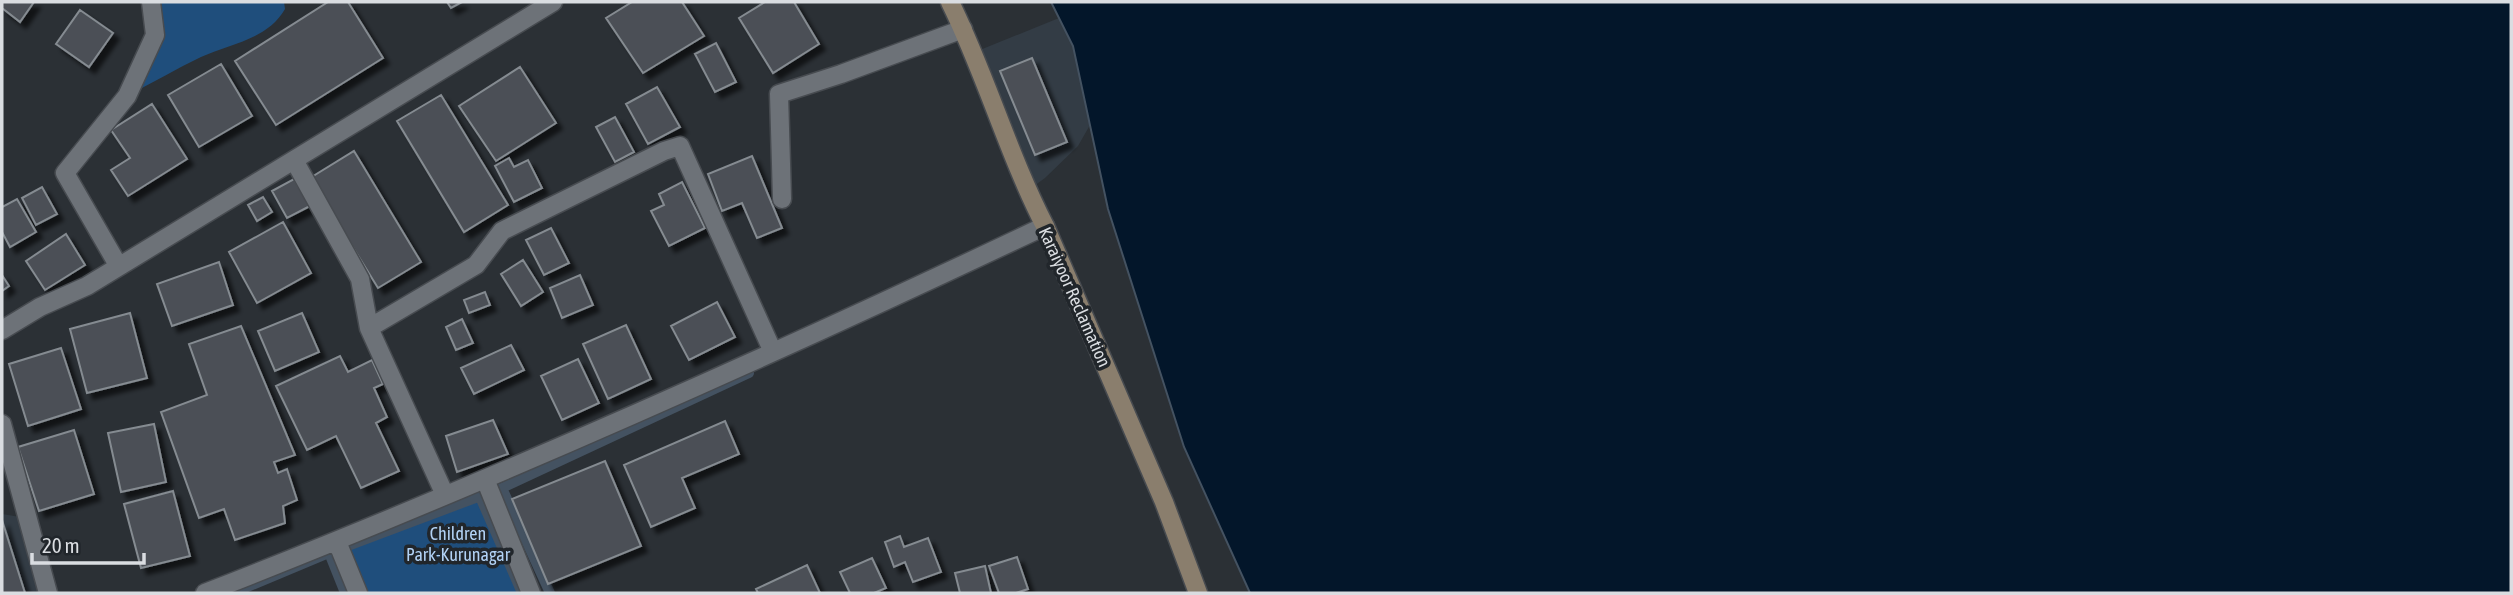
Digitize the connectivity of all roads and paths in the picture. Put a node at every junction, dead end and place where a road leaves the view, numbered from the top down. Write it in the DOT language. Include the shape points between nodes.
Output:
graph roads {
  1 [pos="151,2"];
  2 [pos="553,2"];
  3 [pos="950,2"];
  4 [pos="963,29"];
  5 [pos="294,160"];
  6 [pos="782,200"];
  7 [pos="1045,226"];
  8 [pos="118,265"];
  9 [pos="369,328"];
  10 [pos="2,330"];
  11 [pos="773,352"];
  12 [pos="2,424"];
  13 [pos="485,479"];
  14 [pos="445,495"];
  15 [pos="334,543"];
  16 [pos="48,593"];
  17 [pos="205,593"];
  18 [pos="358,593"];
  19 [pos="531,593"];
  20 [pos="1198,593"];
  1 -- 8 [label="street" via="155,35 127,96 65,173"];
  2 -- 5 [label="street"];
  3 -- 4 [label="main road, Karaiyoor Reclamation"];
  4 -- 6 [label="street" via="779,94"];
  4 -- 7 [label="main road, Karaiyoor Reclamation"];
  5 -- 8 [label="street"];
  5 -- 9 [label="street" via="359,279"];
  7 -- 11 [label="street"];
  7 -- 20 [label="main road, Karaiyoor Reclamation" via="1164,502"];
  8 -- 10 [label="street"];
  9 -- 11 [label="street" via="476,265 502,231 680,146"];
  9 -- 14 [label="street"];
  11 -- 13 [label="street"];
  12 -- 16 [label="street"];
  13 -- 14 [label="street"];
  13 -- 19 [label="street"];
  14 -- 15 [label="street"];
  15 -- 17 [label="street"];
  15 -- 18 [label="street"];
}
